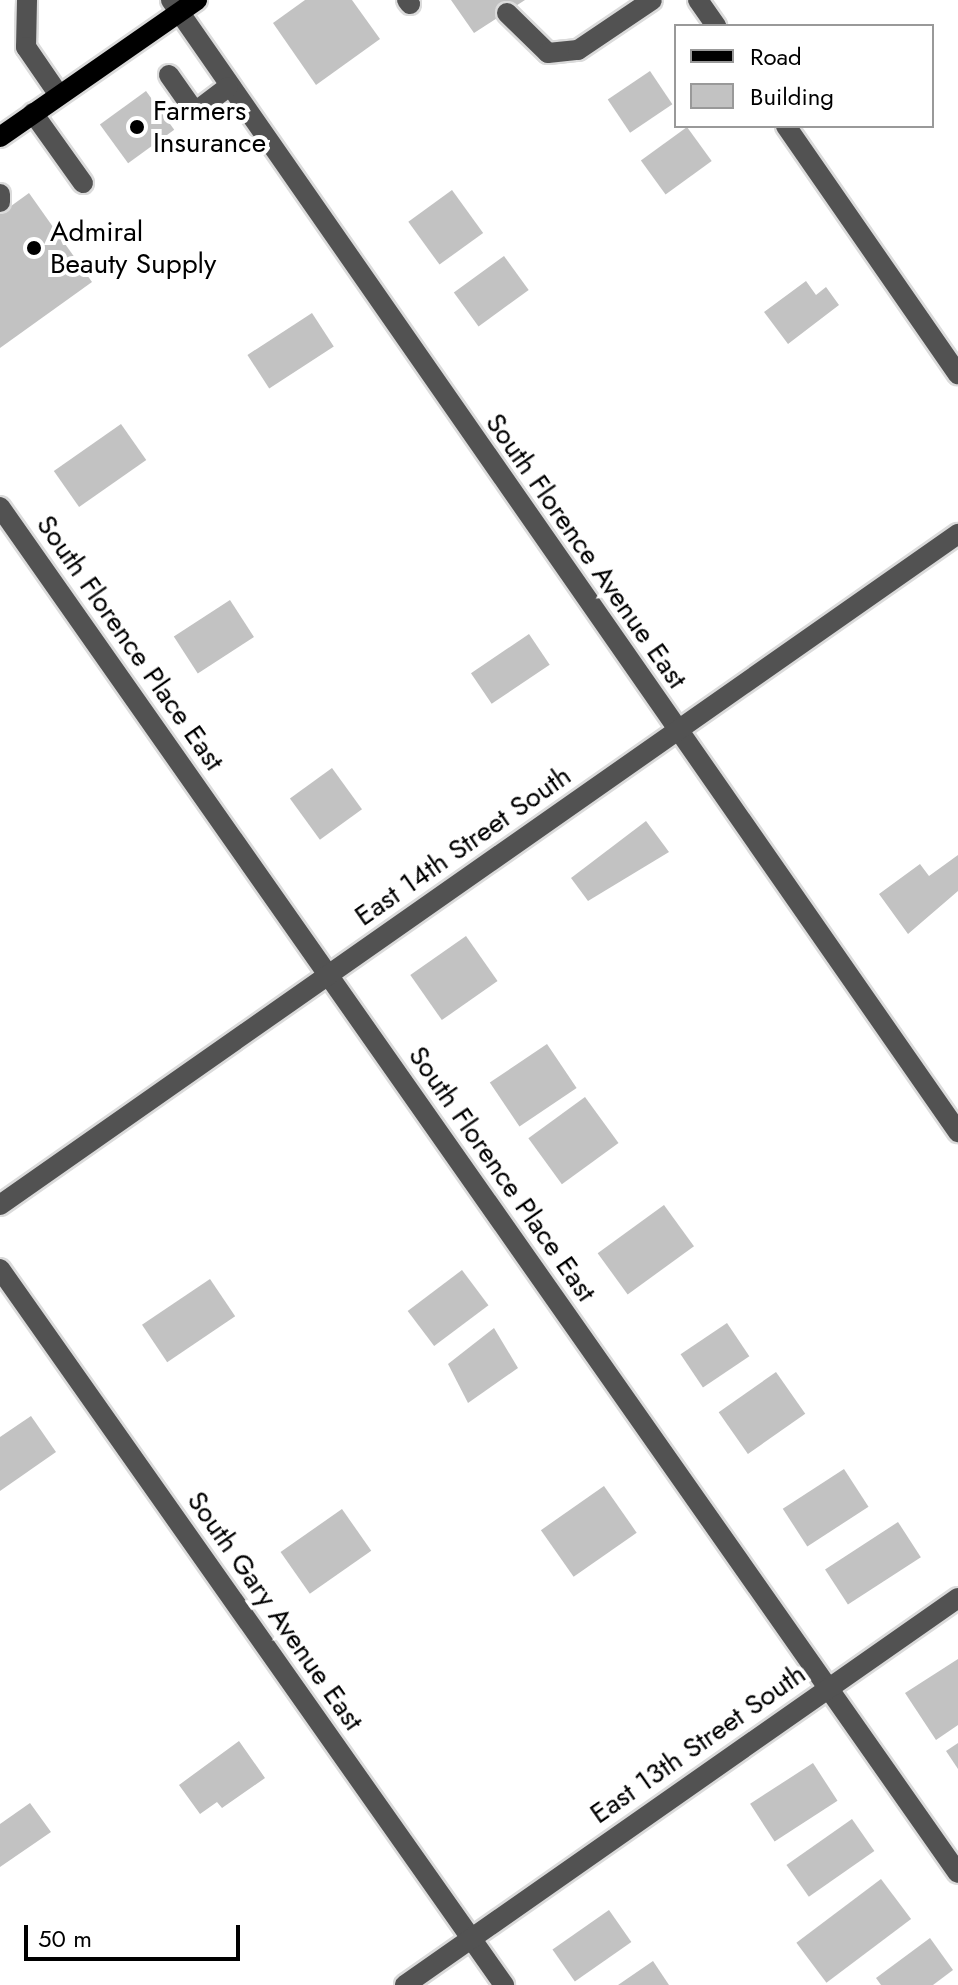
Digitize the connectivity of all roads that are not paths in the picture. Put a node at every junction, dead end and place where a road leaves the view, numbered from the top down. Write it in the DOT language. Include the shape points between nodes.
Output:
graph roads {
  1 [pos="27,0"];
  2 [pos="197,0"];
  3 [pos="652,0"];
  4 [pos="698,0"];
  5 [pos="175,6"];
  6 [pos="507,13"];
  7 [pos="715,24"];
  8 [pos="169,75"];
  9 [pos="228,87"];
  10 [pos="59,95"];
  11 [pos="33,113"];
  12 [pos="787,128"];
  13 [pos="0,137"];
  14 [pos="83,183"];
  15 [pos="0,194"];
  16 [pos="0,202"];
  17 [pos="958,374"];
  18 [pos="0,507"];
  19 [pos="958,534"];
  20 [pos="676,730"];
  21 [pos="329,974"];
  22 [pos="958,1132"];
  23 [pos="0,1205"];
  24 [pos="0,1269"];
  25 [pos="958,1598"];
  26 [pos="828,1687"];
  27 [pos="958,1873"];
  28 [pos="471,1939"];
  29 [pos="405,1985"];
  30 [pos="504,1985"];
  1 -- 10 [label="street" via="26,47"];
  2 -- 5 [label="main road"];
  3 -- 6 [label="street" via="578,50 548,53"];
  4 -- 7 [label="street"];
  5 -- 9 [label="street, South Florence Avenue East"];
  5 -- 10 [label="main road"];
  8 -- 9 [label="street" via="195,112"];
  9 -- 20 [label="street, South Florence Avenue East"];
  10 -- 11 [label="main road"];
  11 -- 13 [label="main road"];
  11 -- 14 [label="street"];
  12 -- 17 [label="street"];
  15 -- 16 [label="street"];
  18 -- 21 [label="street, South Florence Place East"];
  19 -- 20 [label="street, East 14th Street South"];
  20 -- 21 [label="street, East 14th Street South"];
  20 -- 22 [label="street, South Florence Avenue East"];
  21 -- 23 [label="street, East 14th Street South"];
  21 -- 26 [label="street, South Florence Place East"];
  24 -- 28 [label="street, South Gary Avenue East"];
  25 -- 26 [label="street, East 13th Street South"];
  26 -- 27 [label="street, South Florence Place East"];
  26 -- 28 [label="street, East 13th Street South"];
  28 -- 29 [label="street, East 13th Street South"];
  28 -- 30 [label="street, South Gary Avenue East"];
}
